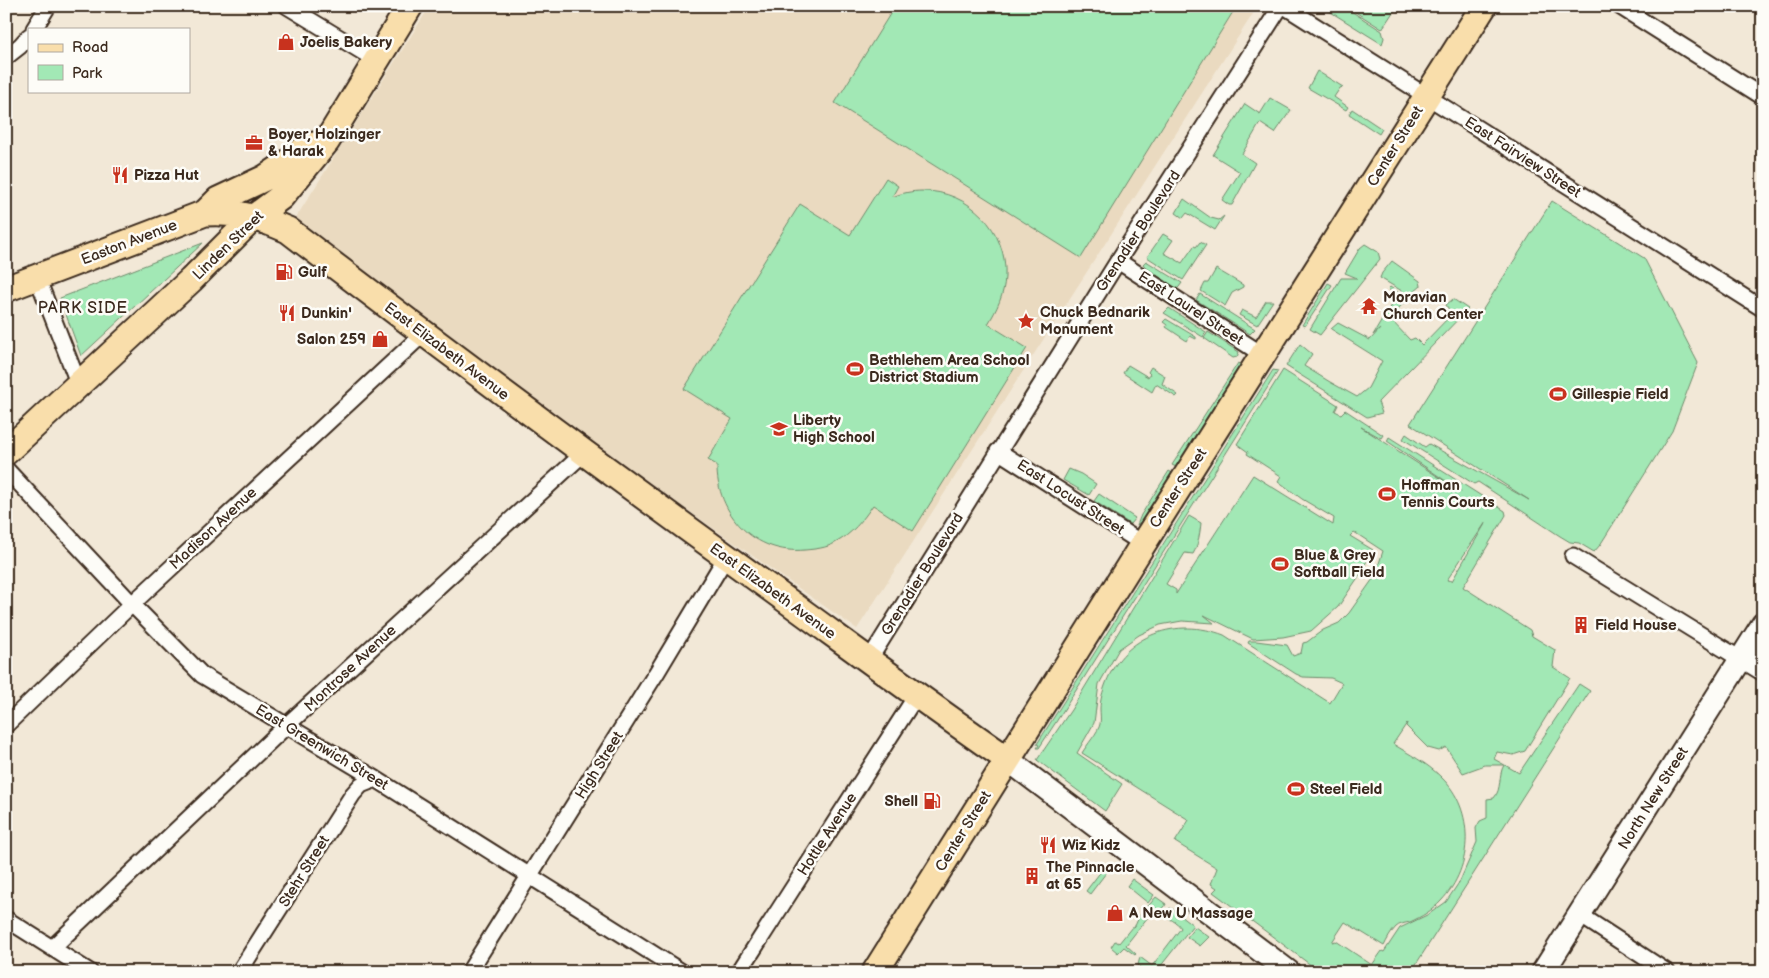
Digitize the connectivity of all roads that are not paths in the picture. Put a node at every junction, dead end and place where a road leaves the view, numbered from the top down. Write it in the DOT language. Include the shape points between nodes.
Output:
graph roads {
  1 [pos="48,6"];
  2 [pos="287,6"];
  3 [pos="410,6"];
  4 [pos="1282,6"];
  5 [pos="1484,6"];
  6 [pos="1619,6"];
  7 [pos="35,28"];
  8 [pos="28,37"];
  9 [pos="6,57"];
  10 [pos="376,60"];
  11 [pos="1426,96"];
  12 [pos="1763,97"];
  13 [pos="326,141"];
  14 [pos="205,214"];
  15 [pos="254,218"];
  16 [pos="1118,261"];
  17 [pos="37,277"];
  18 [pos="6,289"];
  19 [pos="1763,308"];
  20 [pos="423,334"];
  21 [pos="1264,355"];
  22 [pos="79,385"];
  23 [pos="998,451"];
  24 [pos="6,452"];
  25 [pos="584,452"];
  26 [pos="6,469"];
  27 [pos="1143,544"];
  28 [pos="1574,556"];
  29 [pos="726,557"];
  30 [pos="132,604"];
  31 [pos="1763,624"];
  32 [pos="1740,658"];
  33 [pos="869,660"];
  34 [pos="1763,673"];
  35 [pos="916,696"];
  36 [pos="6,725"];
  37 [pos="286,726"];
  38 [pos="1008,759"];
  39 [pos="376,779"];
  40 [pos="529,877"];
  41 [pos="1580,914"];
  42 [pos="6,918"];
  43 [pos="52,948"];
  44 [pos="1286,971"];
  45 [pos="90,972"];
  46 [pos="239,972"];
  47 [pos="469,972"];
  48 [pos="682,972"];
  49 [pos="739,972"];
  50 [pos="875,972"];
  51 [pos="1543,972"];
  52 [pos="1667,972"];
  1 -- 7 [label="street"];
  2 -- 10 [label="street"];
  3 -- 10 [label="main road, Linden Street"];
  4 -- 11 [label="street, East Fairview Street"];
  4 -- 16 [label="street, Grenadier Boulevard"];
  5 -- 11 [label="main road, Center Street"];
  6 -- 12 [label="street"];
  8 -- 9 [label="street"];
  10 -- 13 [label="main road, Linden Street"];
  11 -- 19 [label="street, East Fairview Street"];
  11 -- 21 [label="main road, Center Street"];
  13 -- 14 [label="main road" via="306,146 272,174 218,200"];
  13 -- 15 [label="main road, Linden Street" via="281,197"];
  14 -- 15 [label="main road, Easton Avenue" via="240,214"];
  14 -- 17 [label="main road, Easton Avenue"];
  15 -- 20 [label="main road, East Elizabeth Avenue" via="288,230"];
  15 -- 22 [label="main road, Linden Street"];
  16 -- 21 [label="street, East Laurel Street"];
  16 -- 23 [label="street, Grenadier Boulevard"];
  17 -- 18 [label="main road, Easton Avenue"];
  17 -- 22 [label="street"];
  20 -- 25 [label="main road, East Elizabeth Avenue"];
  20 -- 30 [label="street, Madison Avenue"];
  21 -- 27 [label="main road, Center Street"];
  22 -- 24 [label="main road, Linden Street"];
  23 -- 27 [label="street, East Locust Street"];
  23 -- 33 [label="street, Grenadier Boulevard"];
  25 -- 29 [label="main road, East Elizabeth Avenue"];
  25 -- 37 [label="street, Montrose Avenue"];
  26 -- 30 [label="street, East Greenwich Street"];
  27 -- 38 [label="main road, Center Street"];
  28 -- 32 [label="street"];
  29 -- 33 [label="main road, East Elizabeth Avenue"];
  29 -- 40 [label="street, High Street"];
  30 -- 36 [label="street, Madison Avenue"];
  30 -- 37 [label="street, East Greenwich Street" via="202,674"];
  31 -- 32 [label="main road, North New Street"];
  32 -- 34 [label="street"];
  32 -- 41 [label="main road, North New Street"];
  33 -- 35 [label="main road, East Elizabeth Avenue"];
  35 -- 38 [label="main road, East Elizabeth Avenue"];
  35 -- 49 [label="street, Hottle Avenue"];
  37 -- 39 [label="street, East Greenwich Street"];
  37 -- 43 [label="street, Montrose Avenue"];
  38 -- 44 [label="main road, East Elizabeth Avenue"];
  38 -- 50 [label="main road, Center Street"];
  39 -- 40 [label="street, East Greenwich Street"];
  39 -- 46 [label="street, Stehr Street" via="361,784 353,794"];
  40 -- 47 [label="street, High Street"];
  40 -- 48 [label="street, East Greenwich Street"];
  41 -- 51 [label="main road, North New Street"];
  41 -- 52 [label="street"];
  42 -- 43 [label="street"];
  43 -- 45 [label="street"];
}
